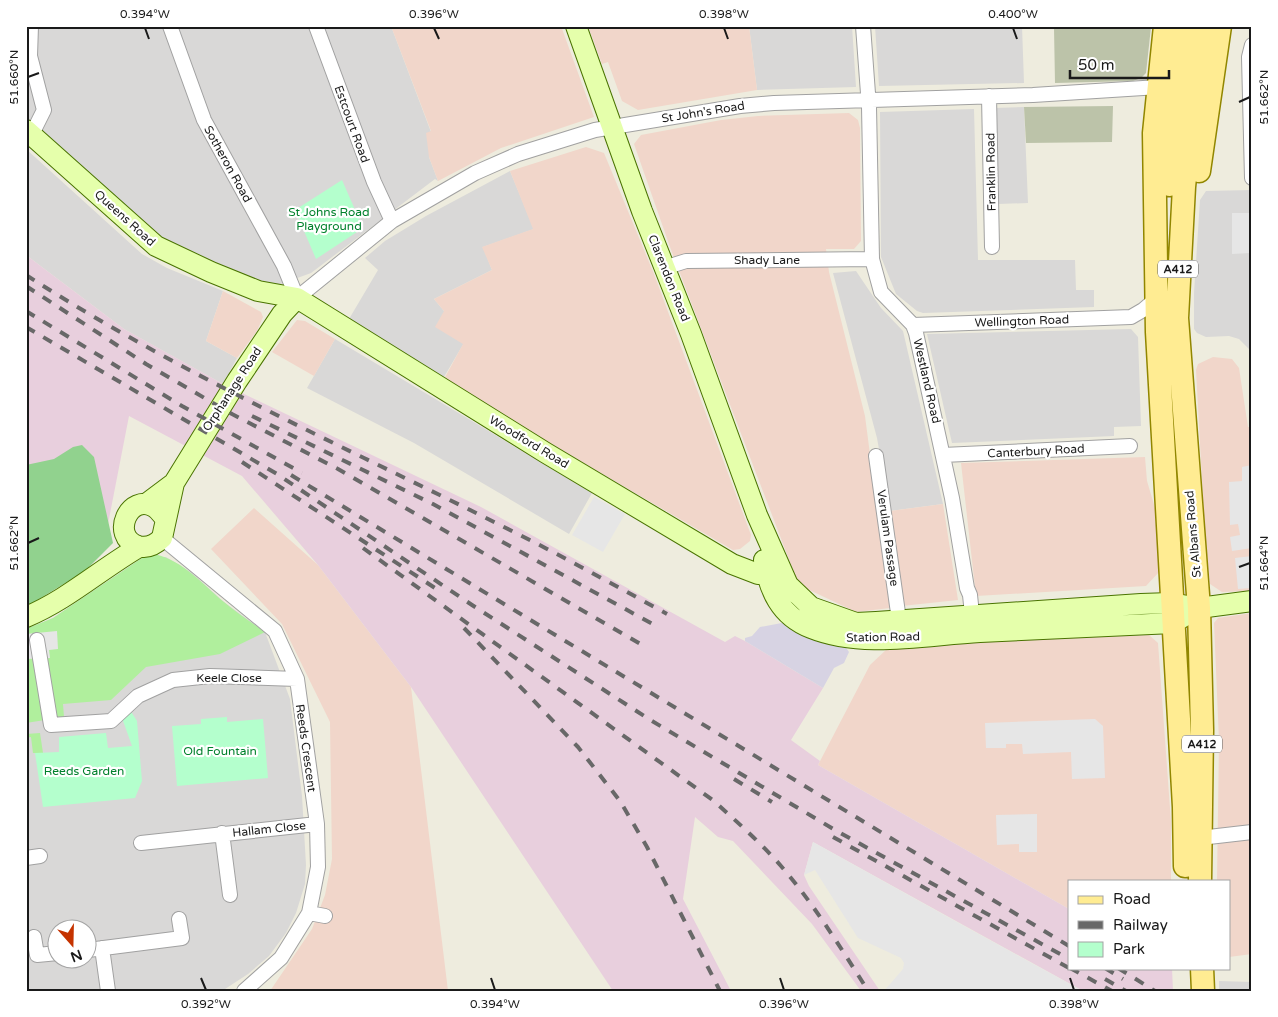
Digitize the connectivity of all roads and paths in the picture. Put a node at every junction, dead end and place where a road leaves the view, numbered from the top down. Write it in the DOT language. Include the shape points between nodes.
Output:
graph roads {
  1 [pos="31,26"];
  2 [pos="170,26"];
  3 [pos="316,26"];
  4 [pos="576,26"];
  5 [pos="864,26"];
  6 [pos="1165,26"];
  7 [pos="1183,26"];
  8 [pos="1200,26"];
  9 [pos="1220,26"];
  10 [pos="1252,45"];
  11 [pos="1158,87"];
  12 [pos="989,96"];
  13 [pos="869,100"];
  14 [pos="612,128"];
  15 [pos="29,132"];
  16 [pos="1251,178"];
  17 [pos="1184,187"];
  18 [pos="392,221"];
  19 [pos="992,248"];
  20 [pos="872,259"];
  21 [pos="664,268"];
  22 [pos="1157,292"];
  23 [pos="297,298"];
  24 [pos="1131,317"];
  25 [pos="913,325"];
  26 [pos="1157,332"];
  27 [pos="1130,446"];
  28 [pos="943,455"];
  29 [pos="876,456"];
  30 [pos="174,483"];
  31 [pos="146,504"];
  32 [pos="164,528"];
  33 [pos="763,528"];
  34 [pos="132,541"];
  35 [pos="763,552"];
  36 [pos="732,564"];
  37 [pos="766,573"];
  38 [pos="788,585"];
  39 [pos="1252,601"];
  40 [pos="1183,611"];
  41 [pos="972,614"];
  42 [pos="26,617"];
  43 [pos="899,620"];
  44 [pos="37,640"];
  45 [pos="297,679"];
  46 [pos="317,824"];
  47 [pos="1252,832"];
  48 [pos="222,833"];
  49 [pos="1200,838"];
  50 [pos="141,843"];
  51 [pos="1185,880"];
  52 [pos="1200,880"];
  53 [pos="230,895"];
  54 [pos="309,912"];
  55 [pos="324,916"];
  56 [pos="179,918"];
  57 [pos="34,937"];
  58 [pos="98,948"];
  59 [pos="48,953"];
  60 [pos="98,961"];
  61 [pos="1187,970"];
  62 [pos="1202,970"];
  63 [pos="108,991"];
  64 [pos="244,991"];
  65 [pos="1188,991"];
  66 [pos="1203,991"];
  1 -- 15 [label="street" via="30,56 44,110"];
  2 -- 23 [label="street, Sotheron Road" via="204,120 284,266"];
  3 -- 18 [label="street, Estcourt Road" via="374,182"];
  4 -- 14 [label="street, Clarendon Road"];
  5 -- 13 [label="street, Westland Road"];
  6 -- 11 [label="main road, A412"];
  7 -- 22 [label="main road, A412" via="1172,140 1168,256"];
  8 -- 17 [label="main road, A412"];
  9 -- 17 [label="main road" via="1201,164 1199,171"];
  10 -- 16 [label="street" via="1249,57"];
  11 -- 12 [label="street, St John's Road"];
  11 -- 22 [label="main road, A412" via="1154,164"];
  12 -- 13 [label="street, St John's Road"];
  12 -- 19 [label="street, Franklin Road"];
  13 -- 14 [label="street, St John's Road" via="740,106"];
  13 -- 20 [label="street, Westland Road"];
  14 -- 18 [label="street, St John's Road" via="595,130 518,154 475,173"];
  14 -- 21 [label="street, Clarendon Road"];
  15 -- 23 [label="street, Queens Road" via="156,246 258,290"];
  17 -- 40 [label="main road, St Albans Road / A412" via="1178,318 1192,534 1184,550"];
  18 -- 23 [label="street, St John's Road"];
  20 -- 21 [label="street, Shady Lane" via="686,261"];
  20 -- 25 [label="street, Westland Road" via="875,276 885,298"];
  21 -- 33 [label="street, Clarendon Road"];
  22 -- 24 [label="street" via="1144,310"];
  22 -- 26 [label="main road, St Albans Road / A412"];
  23 -- 30 [label="street, Orphanage Road" via="282,314 237,381"];
  23 -- 36 [label="street, Woodford Road"];
  24 -- 25 [label="street, Wellington Road"];
  24 -- 26 [label="street"];
  25 -- 28 [label="street, Westland Road"];
  26 -- 40 [label="main road, St Albans Road / A412"];
  27 -- 28 [label="street, Canterbury Road"];
  28 -- 41 [label="street, Westland Road"];
  29 -- 43 [label="street, Verulam Passage"];
  30 -- 31 [label="street, Orphanage Road"];
  30 -- 32 [label="street, Orphanage Road"];
  31 -- 32 [label="street" via="155,507"];
  31 -- 34 [label="street, Orphanage Road" via="130,510 124,518 123,526"];
  32 -- 34 [label="street" via="148,547"];
  32 -- 45 [label="street, Reeds Crescent" via="275,631"];
  33 -- 35 [label="street, Station Road"];
  33 -- 38 [label="street, Station Road"];
  34 -- 42 [label="street" via="68,595"];
  35 -- 36 [label="street" via="757,558"];
  35 -- 37 [label="street, Station Road"];
  36 -- 37 [label="street, Woodford Road" via="758,574"];
  37 -- 38 [label="street, Woodford Road"];
  37 -- 40 [label="street, Station Road" via="772,596 787,612 809,628 844,638 1021,630"];
  38 -- 43 [label="street, Station Road" via="811,607 835,617 856,623"];
  39 -- 40 [label="street"];
  40 -- 41 [label="street, Station Road"];
  40 -- 49 [label="main road, St Albans Road / A412" via="1202,730"];
  40 -- 51 [label="main road, St Albans Road / A412" via="1178,711"];
  41 -- 43 [label="street, Station Road"];
  44 -- 45 [label="street, Keele Close" via="51,726 111,721 138,696 173,680 210,676"];
  45 -- 46 [label="street, Reeds Crescent"];
  46 -- 48 [label="street, Hallam Close"];
  46 -- 54 [label="street, Reeds Crescent" via="318,867"];
  47 -- 49 [label="street"];
  48 -- 50 [label="street, Hallam Close"];
  48 -- 53 [label="street, Hallam Close"];
  49 -- 52 [label="main road, St Albans Road / A412"];
  54 -- 55 [label="street"];
  54 -- 64 [label="street, Reeds Crescent" via="281,958"];
  56 -- 58 [label="street" via="182,938"];
  57 -- 59 [label="street" via="37,954"];
  60 -- 63 [label="street"];
  61 -- 65 [label="main road"];
  62 -- 66 [label="main road"];
}
